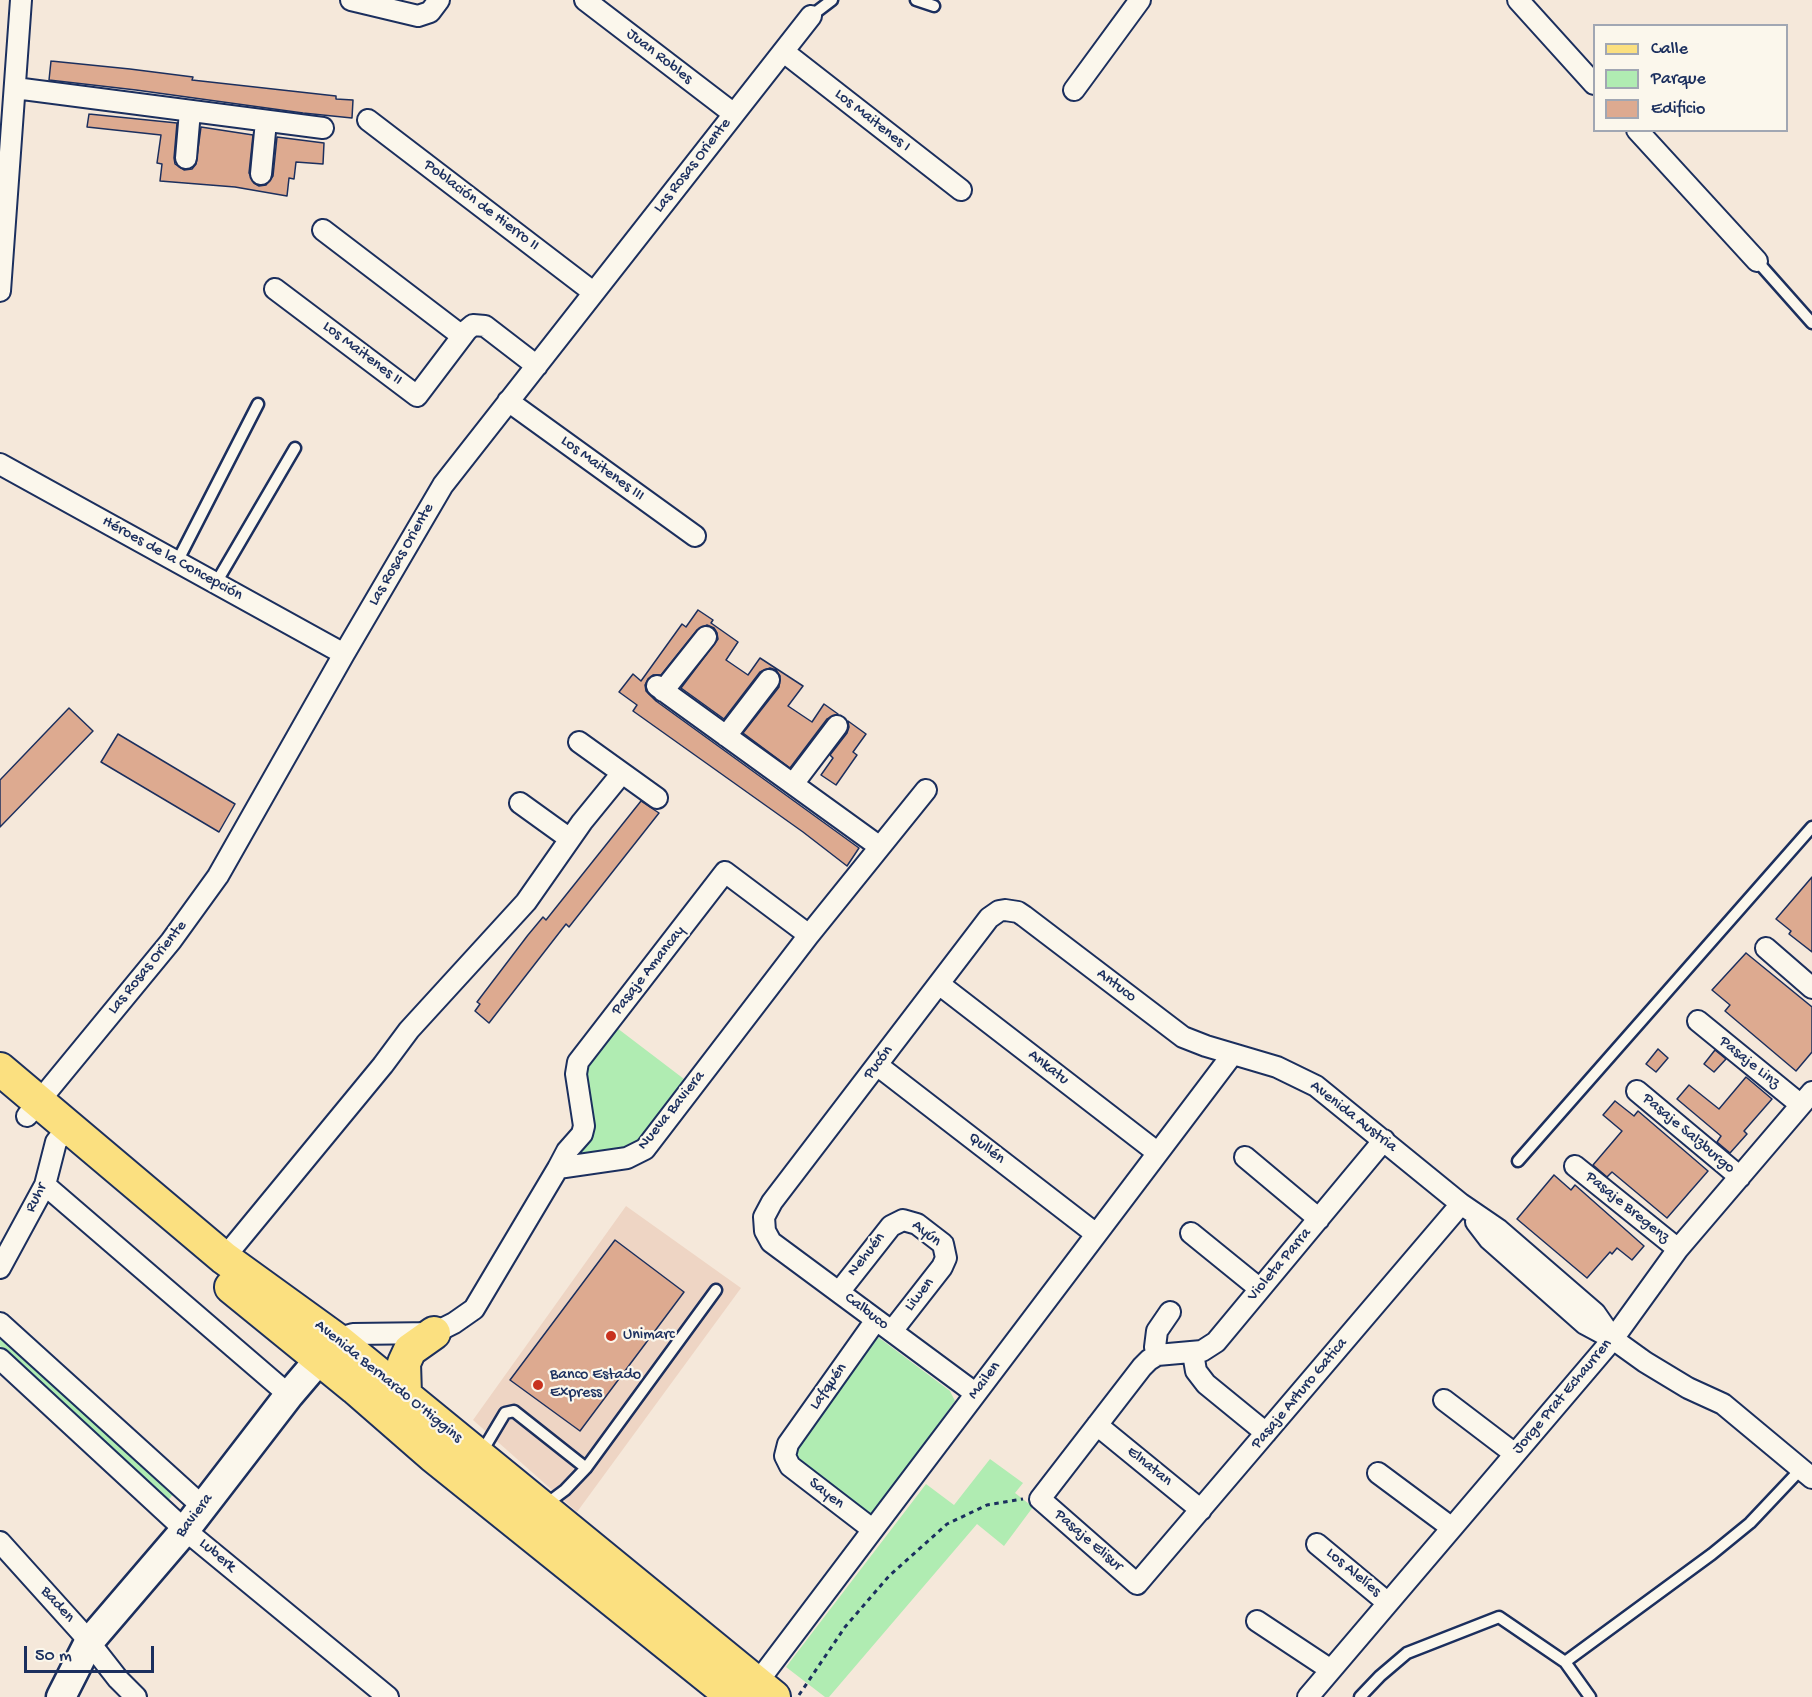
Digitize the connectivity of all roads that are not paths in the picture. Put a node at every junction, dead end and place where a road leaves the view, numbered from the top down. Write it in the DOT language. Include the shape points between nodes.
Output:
graph roads {
  1 [pos="21,0"];
  2 [pos="351,0"];
  3 [pos="439,0"];
  4 [pos="585,0"];
  5 [pos="832,0"];
  6 [pos="916,0"];
  7 [pos="1140,0"];
  8 [pos="1518,0"];
  9 [pos="934,6"];
  10 [pos="811,16"];
  11 [pos="783,52"];
  12 [pos="1593,83"];
  13 [pos="15,88"];
  14 [pos="1074,90"];
  15 [pos="190,111"];
  16 [pos="734,114"];
  17 [pos="368,120"];
  18 [pos="266,121"];
  19 [pos="323,128"];
  20 [pos="1639,132"];
  21 [pos="186,158"];
  22 [pos="261,174"];
  23 [pos="961,190"];
  24 [pos="323,230"];
  25 [pos="1757,261"];
  26 [pos="275,289"];
  27 [pos="0,291"];
  28 [pos="593,292"];
  29 [pos="1812,323"];
  30 [pos="462,336"];
  31 [pos="537,366"];
  32 [pos="508,401"];
  33 [pos="258,404"];
  34 [pos="295,448"];
  35 [pos="0,464"];
  36 [pos="695,536"];
  37 [pos="177,562"];
  38 [pos="216,583"];
  39 [pos="706,637"];
  40 [pos="344,654"];
  41 [pos="770,680"];
  42 [pos="837,726"];
  43 [pos="726,736"];
  44 [pos="579,742"];
  45 [pos="622,773"];
  46 [pos="793,784"];
  47 [pos="926,790"];
  48 [pos="657,798"];
  49 [pos="520,803"];
  50 [pos="1812,827"];
  51 [pos="570,839"];
  52 [pos="880,848"];
  53 [pos="1005,910"];
  54 [pos="809,935"];
  55 [pos="1766,948"];
  56 [pos="939,984"];
  57 [pos="1812,988"];
  58 [pos="1698,1021"];
  59 [pos="1232,1055"];
  60 [pos="876,1065"];
  61 [pos="0,1069"];
  62 [pos="1637,1091"];
  63 [pos="0,1094"];
  64 [pos="1807,1099"];
  65 [pos="33,1109"];
  66 [pos="62,1134"];
  67 [pos="1384,1140"];
  68 [pos="1158,1153"];
  69 [pos="1245,1157"];
  70 [pos="1518,1161"];
  71 [pos="1575,1166"];
  72 [pos="558,1168"];
  73 [pos="1740,1177"];
  74 [pos="45,1185"];
  75 [pos="1461,1204"];
  76 [pos="1319,1219"];
  77 [pos="898,1221"];
  78 [pos="764,1225"];
  79 [pos="1191,1233"];
  80 [pos="1096,1234"];
  81 [pos="1678,1249"];
  82 [pos="224,1258"];
  83 [pos="946,1258"];
  84 [pos="0,1268"];
  85 [pos="1260,1289"];
  86 [pos="716,1290"];
  87 [pos="839,1292"];
  88 [pos="1170,1312"];
  89 [pos="0,1323"];
  90 [pos="884,1326"];
  91 [pos="434,1333"];
  92 [pos="1613,1339"];
  93 [pos="328,1349"];
  94 [pos="1193,1353"];
  95 [pos="1157,1355"];
  96 [pos="0,1359"];
  97 [pos="975,1393"];
  98 [pos="289,1395"];
  99 [pos="405,1395"];
  100 [pos="1444,1400"];
  101 [pos="1097,1425"];
  102 [pos="1266,1433"];
  103 [pos="1515,1454"];
  104 [pos="479,1455"];
  105 [pos="785,1456"];
  106 [pos="586,1468"];
  107 [pos="1378,1473"];
  108 [pos="1807,1474"];
  109 [pos="202,1506"];
  110 [pos="1201,1510"];
  111 [pos="532,1518"];
  112 [pos="1452,1528"];
  113 [pos="872,1529"];
  114 [pos="185,1530"];
  115 [pos="0,1542"];
  116 [pos="1317,1544"];
  117 [pos="1137,1584"];
  118 [pos="1388,1603"];
  119 [pos="1257,1621"];
  120 [pos="89,1642"];
  121 [pos="1565,1662"];
  122 [pos="1331,1670"];
  123 [pos="756,1694"];
  124 [pos="61,1697"];
  125 [pos="136,1697"];
  126 [pos="388,1697"];
  127 [pos="1308,1697"];
  128 [pos="1360,1697"];
  129 [pos="1590,1697"];
  1 -- 13 [label="street"];
  2 -- 3 [label="street" via="418,16 430,12"];
  4 -- 16 [label="street, Juan Robles"];
  5 -- 10 [label="lane"];
  6 -- 9 [label="lane"];
  7 -- 14 [label="street"];
  8 -- 12 [label="street"];
  10 -- 11 [label="street, Las Rosas Oriente"];
  11 -- 16 [label="street, Las Rosas Oriente"];
  11 -- 23 [label="street, Los Maitenes I"];
  13 -- 15 [label="street"];
  13 -- 27 [label="street"];
  15 -- 18 [label="street"];
  15 -- 21 [label="street"];
  16 -- 28 [label="street, Las Rosas Oriente"];
  17 -- 28 [label="street, Población de Hierro II"];
  18 -- 19 [label="street"];
  18 -- 22 [label="street"];
  20 -- 25 [label="street"];
  24 -- 30 [label="street"];
  25 -- 29 [label="lane"];
  26 -- 30 [label="street, Los Maitenes II" via="417,396"];
  28 -- 31 [label="street, Las Rosas Oriente"];
  30 -- 31 [label="street" via="473,326 485,327"];
  31 -- 32 [label="street, Las Rosas Oriente"];
  32 -- 36 [label="street, Los Maitenes III"];
  32 -- 40 [label="street, Las Rosas Oriente" via="443,485"];
  33 -- 37 [label="lane"];
  34 -- 38 [label="lane"];
  35 -- 37 [label="street, Héroes de la Concepción"];
  37 -- 38 [label="street, Héroes de la Concepción"];
  38 -- 40 [label="street, Héroes de la Concepción"];
  39 -- 43 [label="street" via="660,688"];
  40 -- 65 [label="street, Las Rosas Oriente" via="195,911"];
  41 -- 43 [label="street"];
  42 -- 46 [label="street"];
  43 -- 46 [label="street"];
  44 -- 45 [label="street"];
  45 -- 48 [label="street"];
  45 -- 51 [label="street"];
  46 -- 52 [label="street"];
  47 -- 52 [label="street, Nueva Baviera"];
  49 -- 51 [label="street"];
  50 -- 70 [label="lane"];
  51 -- 82 [label="street" via="526,902 409,1030"];
  52 -- 54 [label="street, Nueva Baviera"];
  53 -- 56 [label="street, Pucón" via="989,918"];
  53 -- 59 [label="street, Antuco" via="1024,916 1183,1037"];
  54 -- 72 [label="street, Nueva Baviera" via="645,1149 627,1158"];
  54 -- 72 [label="street, Pasaje Amancay" via="725,872 578,1062 576,1074 584,1126"];
  55 -- 57 [label="street"];
  56 -- 60 [label="street, Pucón"];
  56 -- 68 [label="street, Ankatu"];
  58 -- 64 [label="street, Pasaje Linz"];
  59 -- 67 [label="street, Avenida Austria" via="1276,1067 1316,1086"];
  59 -- 68 [label="street, Mailen"];
  60 -- 78 [label="street, Pucón" via="767,1209"];
  60 -- 80 [label="street, Qullén"];
  61 -- 65 [label="main road, Avenida Bernardo O'Higgins"];
  62 -- 73 [label="street, Pasaje Salzburgo"];
  63 -- 65 [label="main road, Avenida Bernardo O'Higgins"];
  64 -- 73 [label="street, Jorge Prat Echaurren"];
  65 -- 66 [label="main road, Avenida Bernardo O'Higgins"];
  66 -- 74 [label="street, Ruhr"];
  66 -- 82 [label="main road, Avenida Bernardo O'Higgins"];
  66 -- 93 [label="main road, Avenida Bernardo O'Higgins"];
  67 -- 75 [label="street, Avenida Austria"];
  67 -- 76 [label="street, Violeta Parra"];
  68 -- 80 [label="street, Mailen"];
  69 -- 76 [label="street"];
  71 -- 81 [label="street, Pasaje Bregenz"];
  72 -- 91 [label="street" via="474,1309"];
  73 -- 81 [label="street, Jorge Prat Echaurren"];
  74 -- 84 [label="street, Ruhr"];
  74 -- 98 [label="street"];
  75 -- 92 [label="street, Avenida Austria" via="1499,1230 1595,1313"];
  75 -- 102 [label="street, Pasaje Arturo Gatica"];
  76 -- 85 [label="street, Violeta Parra"];
  77 -- 83 [label="street, Ayún" via="913,1221 940,1241"];
  77 -- 87 [label="street, Nehuén"];
  78 -- 87 [label="street, Calbuco" via="771,1242"];
  79 -- 85 [label="street"];
  80 -- 97 [label="street, Mailen"];
  81 -- 92 [label="street, Jorge Prat Echaurren"];
  82 -- 93 [label="main road, Avenida Bernardo O'Higgins"];
  83 -- 90 [label="street, Liwen" via="942,1268"];
  85 -- 94 [label="street, Violeta Parra" via="1216,1342"];
  86 -- 106 [label="lane"];
  87 -- 90 [label="street, Calbuco"];
  88 -- 95 [label="street" via="1157,1330"];
  89 -- 109 [label="street"];
  90 -- 97 [label="street, Calbuco"];
  90 -- 105 [label="street, Lafquén" via="788,1444"];
  91 -- 93 [label="street" via="352,1334"];
  91 -- 99 [label="main road" via="410,1350 404,1363"];
  92 -- 103 [label="street, Jorge Prat Echaurren"];
  92 -- 108 [label="street, Avenida Austria" via="1688,1388 1724,1404"];
  93 -- 98 [label="street, Baviera"];
  93 -- 99 [label="main road, Avenida Bernardo O'Higgins"];
  93 -- 111 [label="main road, Avenida Bernardo O'Higgins" via="433,1456"];
  94 -- 95 [label="street, Violeta Parra"];
  94 -- 102 [label="street" via="1196,1371 1206,1384"];
  95 -- 101 [label="street" via="1142,1367"];
  96 -- 114 [label="street, Luberk"];
  97 -- 113 [label="street, Mailen"];
  98 -- 109 [label="street, Baviera"];
  99 -- 104 [label="main road, Avenida Bernardo O'Higgins"];
  100 -- 103 [label="street"];
  101 -- 110 [label="street, Elnatan"];
  101 -- 117 [label="street, Pasaje Elisur" via="1040,1499"];
  102 -- 110 [label="street, Pasaje Arturo Gatica"];
  103 -- 112 [label="street, Jorge Prat Echaurren"];
  104 -- 106 [label="lane" via="505,1413 514,1411"];
  104 -- 111 [label="main road, Avenida Bernardo O'Higgins"];
  105 -- 113 [label="street, Sayen" via="790,1466"];
  106 -- 111 [label="lane"];
  107 -- 112 [label="street"];
  108 -- 121 [label="lane" via="1712,1554"];
  109 -- 114 [label="street, Baviera"];
  110 -- 117 [label="street, Pasaje Arturo Gatica"];
  111 -- 123 [label="main road, Avenida Bernardo O'Higgins"];
  112 -- 118 [label="street, Jorge Prat Echaurren"];
  113 -- 123 [label="street, Mailen"];
  114 -- 120 [label="street, Baviera"];
  114 -- 126 [label="street, Luberk"];
  115 -- 120 [label="street, Baden"];
  116 -- 118 [label="street, Los Alelíes"];
  118 -- 122 [label="street, Jorge Prat Echaurren"];
  119 -- 122 [label="street"];
  120 -- 124 [label="street, Baviera"];
  120 -- 125 [label="street, Baden"];
  121 -- 128 [label="lane" via="1500,1617 1407,1653"];
  121 -- 129 [label="lane"];
  122 -- 127 [label="street, Jorge Prat Echaurren"];
}
